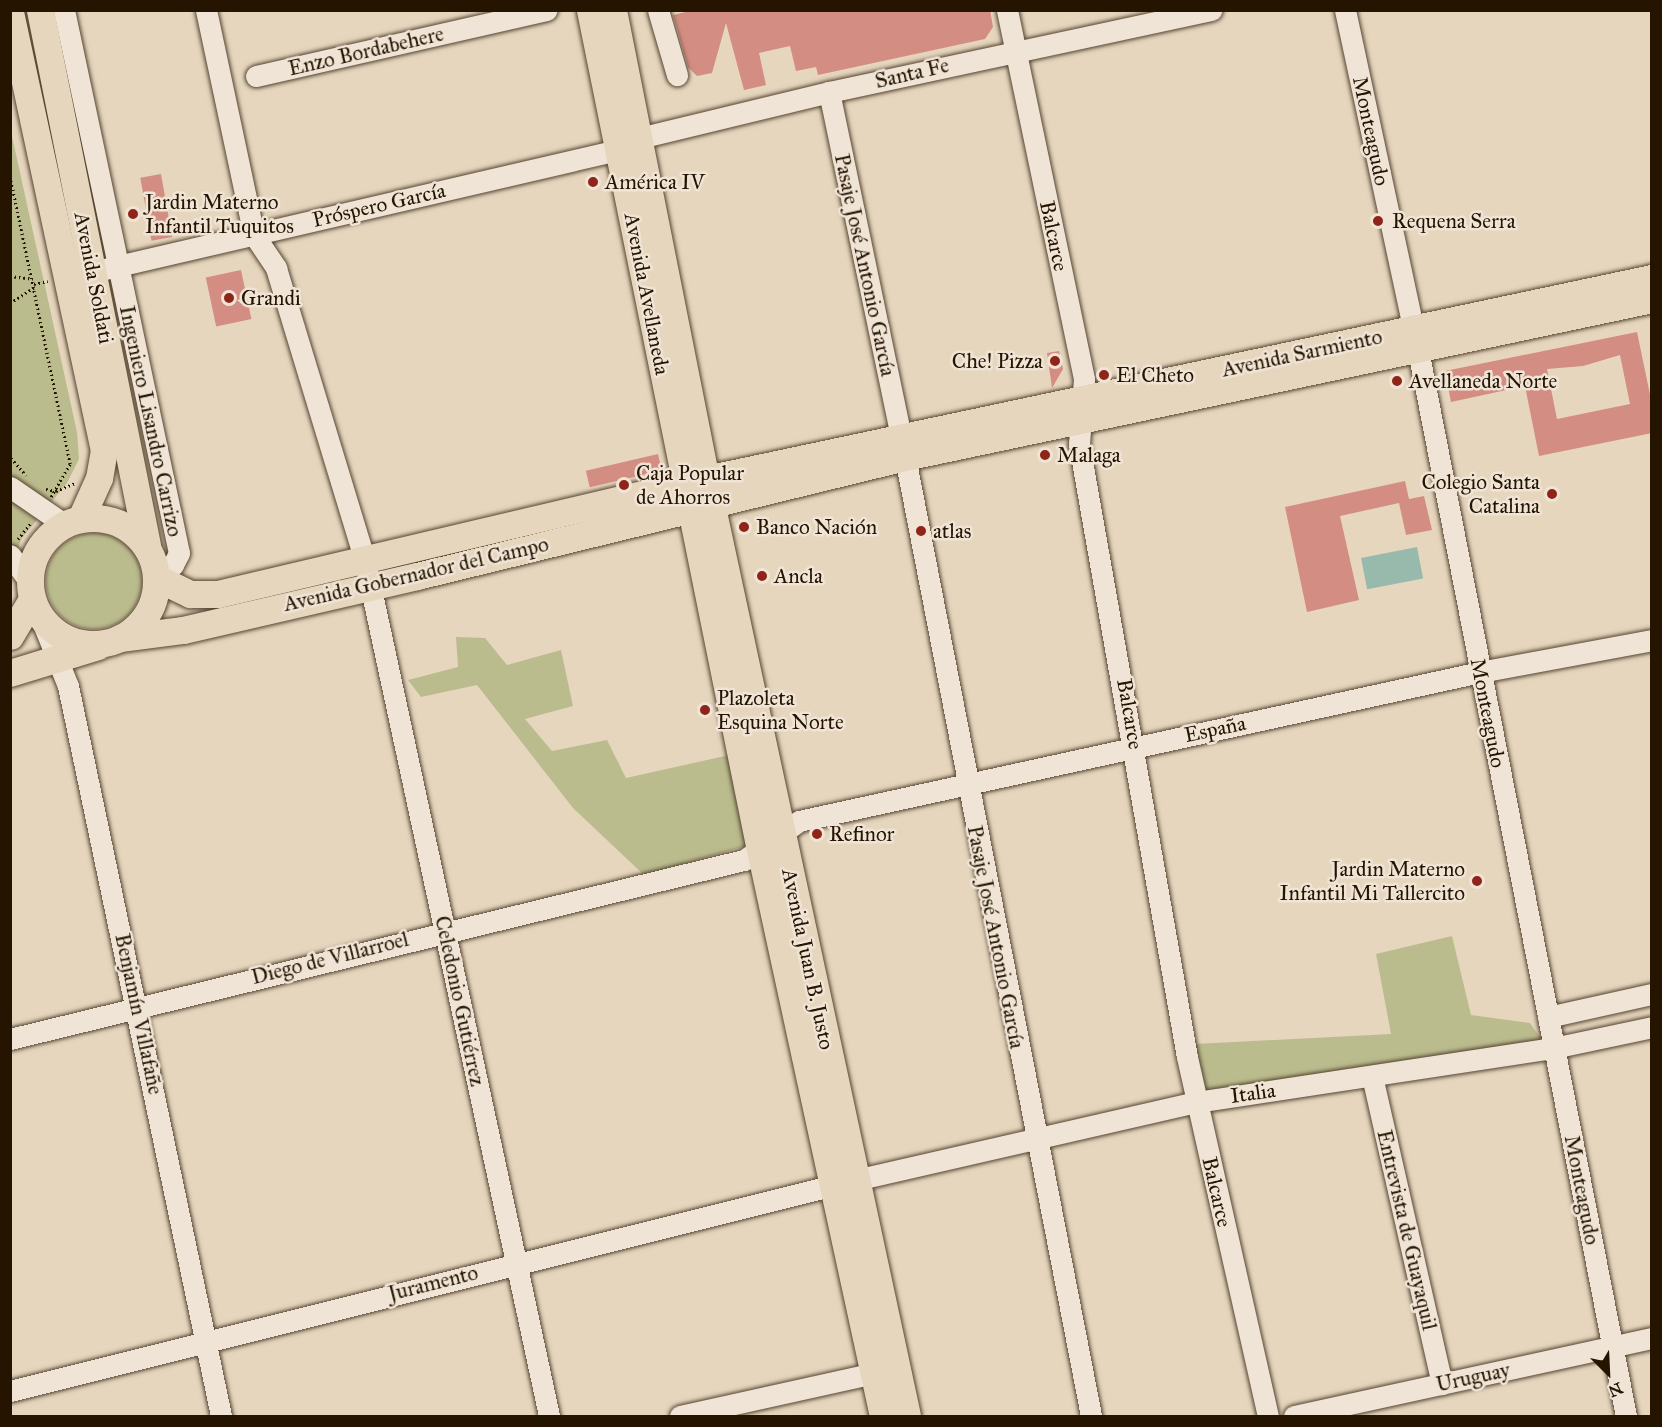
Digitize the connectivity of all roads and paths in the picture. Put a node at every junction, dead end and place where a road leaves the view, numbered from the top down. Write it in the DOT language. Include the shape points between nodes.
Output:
graph roads {
  1 [pos="40,10"];
  2 [pos="64,10"];
  3 [pos="206,10"];
  4 [pos="546,10"];
  5 [pos="590,10"];
  6 [pos="613,10"];
  7 [pos="658,10"];
  8 [pos="1006,10"];
  9 [pos="1211,10"];
  10 [pos="1345,10"];
  11 [pos="10,12"];
  12 [pos="1016,50"];
  13 [pos="677,75"];
  14 [pos="256,76"];
  15 [pos="829,92"];
  16 [pos="629,144"];
  17 [pos="10,176"];
  18 [pos="254,235"];
  19 [pos="94,271"];
  20 [pos="11,276"];
  21 [pos="1652,278"];
  22 [pos="33,279"];
  23 [pos="35,287"];
  24 [pos="1652,299"];
  25 [pos="10,303"];
  26 [pos="1415,340"];
  27 [pos="1083,410"];
  28 [pos="903,447"];
  29 [pos="10,486"];
  30 [pos="698,493"];
  31 [pos="26,505"];
  32 [pos="72,521"];
  33 [pos="147,545"];
  34 [pos="10,550"];
  35 [pos="10,555"];
  36 [pos="368,573"];
  37 [pos="157,576"];
  38 [pos="34,599"];
  39 [pos="10,636"];
  40 [pos="1652,640"];
  41 [pos="113,641"];
  42 [pos="58,660"];
  43 [pos="1479,672"];
  44 [pos="10,673"];
  45 [pos="1136,746"];
  46 [pos="967,781"];
  47 [pos="781,830"];
  48 [pos="760,850"];
  49 [pos="445,930"];
  50 [pos="1652,994"];
  51 [pos="138,1006"];
  52 [pos="1548,1017"];
  53 [pos="1652,1027"];
  54 [pos="10,1039"];
  55 [pos="1554,1048"];
  56 [pos="1372,1076"];
  57 [pos="1196,1102"];
  58 [pos="1035,1141"];
  59 [pos="846,1182"];
  60 [pos="516,1263"];
  61 [pos="1652,1338"];
  62 [pos="206,1341"];
  63 [pos="1612,1347"];
  64 [pos="874,1373"];
  65 [pos="1442,1384"];
  66 [pos="10,1391"];
  67 [pos="221,1416"];
  68 [pos="549,1416"];
  69 [pos="681,1416"];
  70 [pos="883,1416"];
  71 [pos="907,1416"];
  72 [pos="1091,1416"];
  73 [pos="1268,1416"];
  74 [pos="1294,1416"];
  75 [pos="1626,1416"];
  1 -- 19 [label="main road, Avenida Soldati"];
  2 -- 19 [label="street, Ingeniero Lisandro Carrizo"];
  3 -- 18 [label="street"];
  4 -- 14 [label="street, Enzo Bordabehere"];
  5 -- 16 [label="main road, Avenida Avellaneda"];
  6 -- 16 [label="main road, Avenida Avellaneda"];
  7 -- 13 [label="street"];
  8 -- 12 [label="street, Balcarce"];
  9 -- 12 [label="street, Santa Fe"];
  10 -- 26 [label="street, Monteagudo"];
  11 -- 19 [label="main road, Avenida Soldati"];
  12 -- 15 [label="street, Santa Fe"];
  12 -- 27 [label="street, Balcarce"];
  15 -- 16 [label="street, Santa Fe"];
  15 -- 28 [label="street, Pasaje José Antonio García"];
  16 -- 18 [label="street, Próspero García"];
  16 -- 30 [label="main road, Avenida Avellaneda"];
  17 -- 22 [label="path"];
  18 -- 19 [label="street, Próspero García"];
  18 -- 36 [label="street, Celedonio Gutiérrez" via="276,268"];
  19 -- 32 [label="main road, Avenida Soldati" via="104,450 99,478"];
  19 -- 33 [label="main road, Avenida Soldati"];
  19 -- 37 [label="street, Ingeniero Lisandro Carrizo" via="179,553 173,565"];
  20 -- 22 [label="path"];
  21 -- 26 [label="main road, Avenida Sarmiento"];
  22 -- 23 [label="path"];
  23 -- 25 [label="path"];
  23 -- 31 [label="path" via="70,464"];
  24 -- 26 [label="main road, Avenida Sarmiento"];
  26 -- 27 [label="main road, Avenida Sarmiento"];
  26 -- 43 [label="street, Monteagudo"];
  27 -- 28 [label="main road, Avenida Sarmiento"];
  27 -- 45 [label="street, Balcarce" via="1079,444"];
  28 -- 30 [label="main road, Avenida Sarmiento"];
  28 -- 46 [label="street, Pasaje José Antonio García"];
  29 -- 31 [label="street"];
  30 -- 36 [label="main road, Avenida Gobernador del Campo"];
  30 -- 47 [label="main road, Avenida Juan B. Justo"];
  30 -- 48 [label="main road, Avenida Juan B. Justo"];
  31 -- 32 [label="street"];
  31 -- 34 [label="path"];
  32 -- 33 [label="main road" via="118,522"];
  32 -- 38 [label="main road" via="39,548"];
  33 -- 37 [label="main road"];
  35 -- 38 [label="street, Benjamín Villafañe"];
  36 -- 37 [label="main road, Avenida Gobernador del Campo" via="207,596 181,592"];
  36 -- 41 [label="main road, Avenida Gobernador del Campo" via="183,630"];
  36 -- 49 [label="street, Celedonio Gutiérrez"];
  37 -- 41 [label="main road" via="148,613"];
  38 -- 39 [label="main road"];
  38 -- 41 [label="main road" via="68,639"];
  38 -- 42 [label="street, Benjamín Villafañe"];
  40 -- 43 [label="street, España"];
  41 -- 42 [label="main road, Avenida Gobernador del Campo"];
  42 -- 44 [label="main road, Avenida Gobernador del Campo"];
  42 -- 51 [label="street, Benjamín Villafañe"];
  43 -- 45 [label="street, España"];
  43 -- 52 [label="street, Monteagudo"];
  45 -- 46 [label="street, España"];
  45 -- 57 [label="street, Balcarce"];
  46 -- 47 [label="street, España" via="799,821"];
  46 -- 58 [label="street, Pasaje José Antonio García"];
  47 -- 48 [label="street, Diego de Villarroel"];
  47 -- 59 [label="main road, Avenida Juan B. Justo"];
  48 -- 49 [label="street, Diego de Villarroel" via="744,860"];
  48 -- 59 [label="main road, Avenida Juan B. Justo"];
  49 -- 51 [label="street, Diego de Villarroel"];
  49 -- 60 [label="street, Celedonio Gutiérrez"];
  50 -- 52 [label="street"];
  51 -- 54 [label="street, Diego de Villarroel"];
  51 -- 62 [label="street, Benjamín Villafañe"];
  52 -- 55 [label="street, Monteagudo"];
  53 -- 55 [label="street, Italia"];
  55 -- 56 [label="street, Italia"];
  55 -- 63 [label="street, Monteagudo"];
  56 -- 57 [label="street, Italia"];
  56 -- 65 [label="street, Entrevista de Guayaquil"];
  57 -- 58 [label="street, Italia"];
  57 -- 73 [label="street, Balcarce"];
  58 -- 59 [label="street, Italia"];
  58 -- 72 [label="street, Pasaje José Antonio García"];
  59 -- 60 [label="street, Juramento"];
  59 -- 64 [label="main road, Avenida Juan B. Justo"];
  59 -- 71 [label="main road, Avenida Juan B. Justo"];
  60 -- 62 [label="street, Juramento"];
  60 -- 68 [label="street, Celedonio Gutiérrez"];
  61 -- 63 [label="street, Uruguay"];
  62 -- 66 [label="street, Juramento"];
  62 -- 67 [label="street, Benjamín Villafañe"];
  63 -- 65 [label="street, Uruguay"];
  63 -- 75 [label="street, Monteagudo"];
  64 -- 69 [label="street"];
  64 -- 70 [label="main road, Avenida Juan B. Justo"];
  65 -- 74 [label="street, Uruguay"];
}
